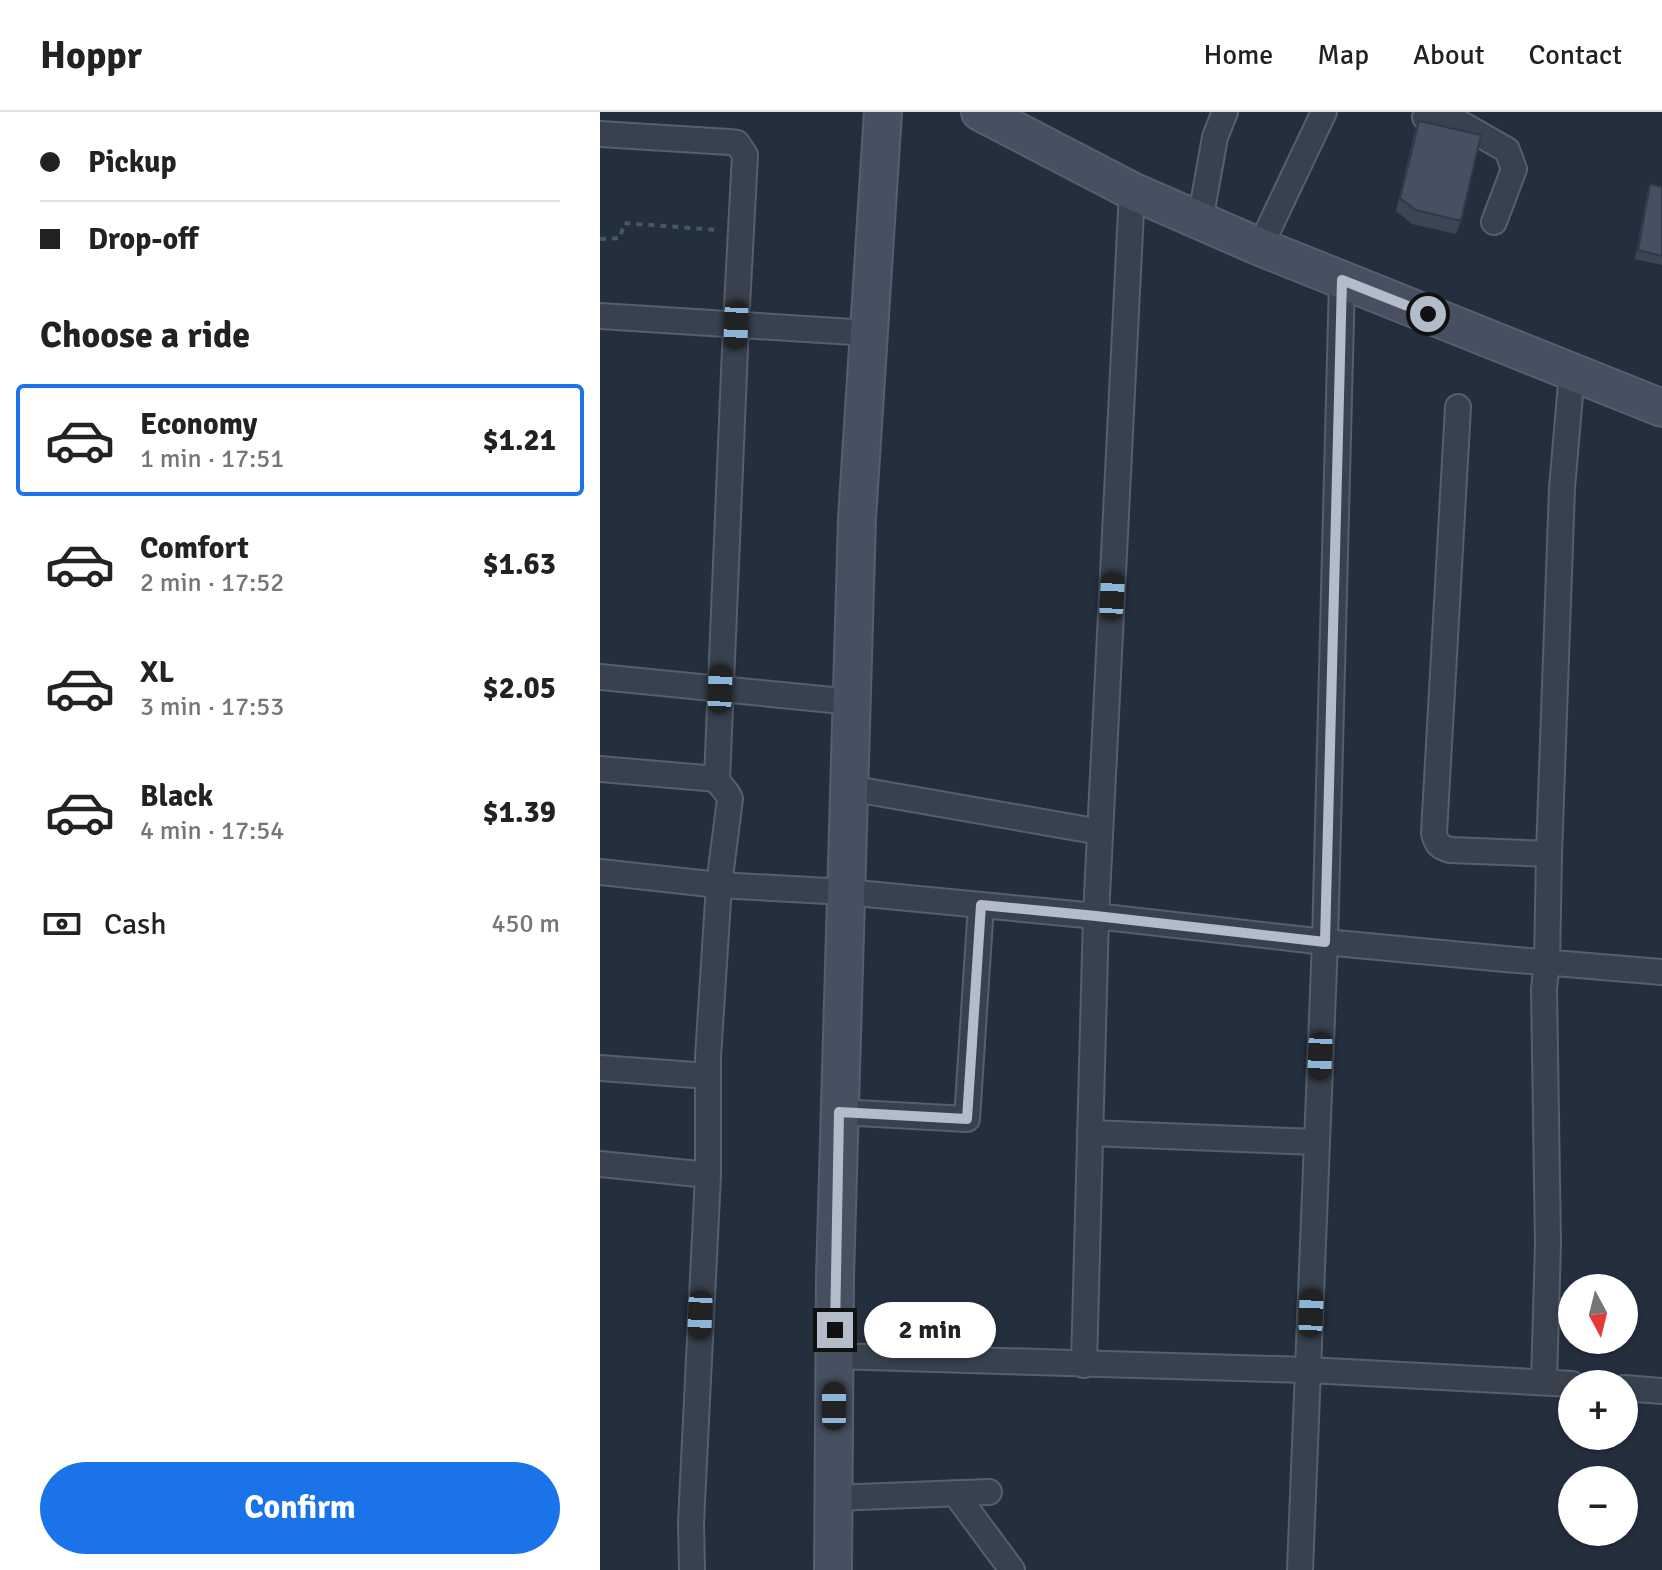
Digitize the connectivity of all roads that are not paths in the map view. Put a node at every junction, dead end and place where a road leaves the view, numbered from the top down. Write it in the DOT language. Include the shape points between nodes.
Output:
graph roads {
  1 [pos="883,112"];
  2 [pos="980,112"];
  3 [pos="1225,112"];
  4 [pos="1324,112"];
  5 [pos="1427,112"];
  6 [pos="600,134"];
  7 [pos="1132,191"];
  8 [pos="1200,221"];
  9 [pos="1494,222"];
  10 [pos="1260,247"];
  11 [pos="1342,280"];
  12 [pos="600,316"];
  13 [pos="736,325"];
  14 [pos="869,333"];
  15 [pos="1572,372"];
  16 [pos="1458,407"];
  17 [pos="1662,408"];
  18 [pos="600,677"];
  19 [pos="720,689"];
  20 [pos="852,702"];
  21 [pos="600,769"];
  22 [pos="717,779"];
  23 [pos="849,788"];
  24 [pos="1100,832"];
  25 [pos="1549,854"];
  26 [pos="600,872"];
  27 [pos="719,885"];
  28 [pos="846,892"];
  29 [pos="981,905"];
  30 [pos="1096,916"];
  31 [pos="1325,942"];
  32 [pos="1547,962"];
  33 [pos="1662,972"];
  34 [pos="600,1068"];
  35 [pos="708,1076"];
  36 [pos="839,1112"];
  37 [pos="1090,1133"];
  38 [pos="1317,1142"];
  39 [pos="600,1164"];
  40 [pos="708,1175"];
  41 [pos="834,1356"];
  42 [pos="1084,1365"];
  43 [pos="1308,1370"];
  44 [pos="1544,1382"];
  45 [pos="1558,1383"];
  46 [pos="1638,1389"];
  47 [pos="1662,1391"];
  48 [pos="989,1492"];
  49 [pos="955,1493"];
  50 [pos="833,1498"];
  51 [pos="692,1570"];
  52 [pos="833,1570"];
  53 [pos="1012,1570"];
  54 [pos="1300,1570"];
  1 -- 14 [label="street"];
  2 -- 7 [label="street"];
  3 -- 8 [label="street" via="1215,137"];
  4 -- 10 [label="street"];
  5 -- 9 [label="street" via="1425,117 1451,118 1507,150 1514,169"];
  6 -- 13 [label="street" via="737,143 742,148"];
  7 -- 8 [label="street"];
  7 -- 24 [label="street"];
  8 -- 10 [label="street"];
  10 -- 11 [label="street"];
  11 -- 15 [label="street"];
  11 -- 31 [label="street"];
  12 -- 13 [label="street"];
  13 -- 14 [label="street"];
  13 -- 19 [label="street"];
  14 -- 20 [label="street"];
  15 -- 17 [label="street"];
  15 -- 25 [label="street" via="1562,488"];
  16 -- 25 [label="street" via="1434,833 1441,848 1450,850"];
  18 -- 19 [label="street"];
  19 -- 20 [label="street"];
  19 -- 22 [label="street"];
  20 -- 23 [label="street"];
  21 -- 22 [label="street"];
  22 -- 27 [label="street" via="730,799"];
  23 -- 24 [label="street"];
  23 -- 28 [label="street"];
  24 -- 30 [label="street"];
  25 -- 32 [label="street"];
  26 -- 27 [label="street"];
  27 -- 28 [label="street"];
  27 -- 35 [label="street"];
  28 -- 29 [label="street"];
  28 -- 36 [label="street"];
  29 -- 30 [label="street"];
  29 -- 36 [label="street" via="967,1119"];
  30 -- 31 [label="street"];
  30 -- 37 [label="street"];
  31 -- 32 [label="street"];
  31 -- 38 [label="street"];
  32 -- 33 [label="street"];
  32 -- 44 [label="street"];
  34 -- 35 [label="street"];
  35 -- 40 [label="street"];
  36 -- 41 [label="street"];
  37 -- 38 [label="street"];
  37 -- 42 [label="street"];
  38 -- 43 [label="street"];
  39 -- 40 [label="street"];
  40 -- 51 [label="street"];
  41 -- 42 [label="street"];
  41 -- 50 [label="street"];
  42 -- 43 [label="street"];
  43 -- 44 [label="street"];
  43 -- 54 [label="street"];
  44 -- 45 [label="street"];
  46 -- 47 [label="street"];
  48 -- 49 [label="street"];
  49 -- 50 [label="street"];
  49 -- 53 [label="street"];
  50 -- 52 [label="street"];
}
